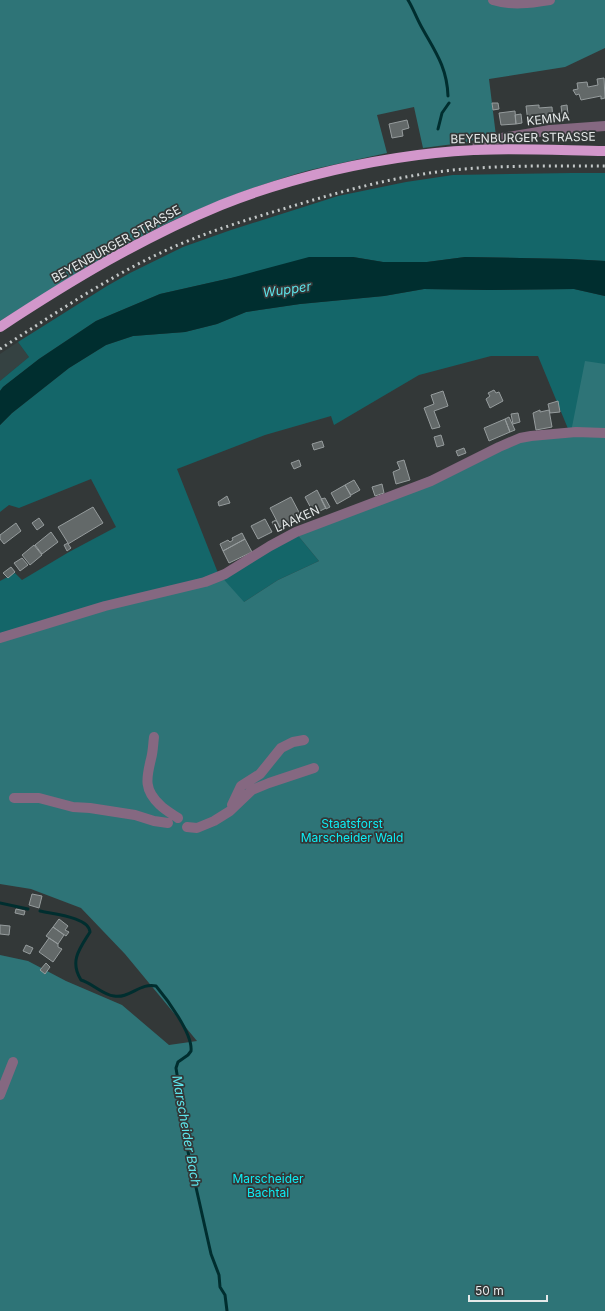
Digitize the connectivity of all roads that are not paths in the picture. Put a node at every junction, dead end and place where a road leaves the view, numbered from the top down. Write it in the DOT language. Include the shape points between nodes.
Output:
graph roads {
  1 [pos="493,0"];
  2 [pos="550,0"];
  3 [pos="605,126"];
  4 [pos="477,150"];
  5 [pos="605,151"];
  6 [pos="0,327"];
  7 [pos="605,433"];
  8 [pos="0,638"];
  9 [pos="154,737"];
  10 [pos="304,740"];
  11 [pos="314,768"];
  12 [pos="14,798"];
  13 [pos="230,811"];
  14 [pos="178,818"];
  15 [pos="168,824"];
  16 [pos="187,827"];
  17 [pos="13,1062"];
  18 [pos="0,1095"];
  1 -- 2 [label="street" via="504,4"];
  3 -- 4 [label="street, KEMNA" via="550,130 478,142"];
  4 -- 5 [label="main road, BEYENBURGER STRASSE"];
  4 -- 6 [label="main road, BEYENBURGER STRASSE" via="419,154 339,168 251,194 146,240"];
  7 -- 8 [label="street, LAAKEN" via="576,432 520,438 431,481 296,532 224,574 205,582 105,606"];
  9 -- 14 [label="street" via="147,784 160,805"];
  10 -- 13 [label="street" via="281,748 260,774 241,786"];
  11 -- 13 [label="street" via="252,790"];
  12 -- 15 [label="street" via="39,798 73,807 135,815"];
  13 -- 16 [label="street" via="197,828"];
  17 -- 18 [label="street"];
}
